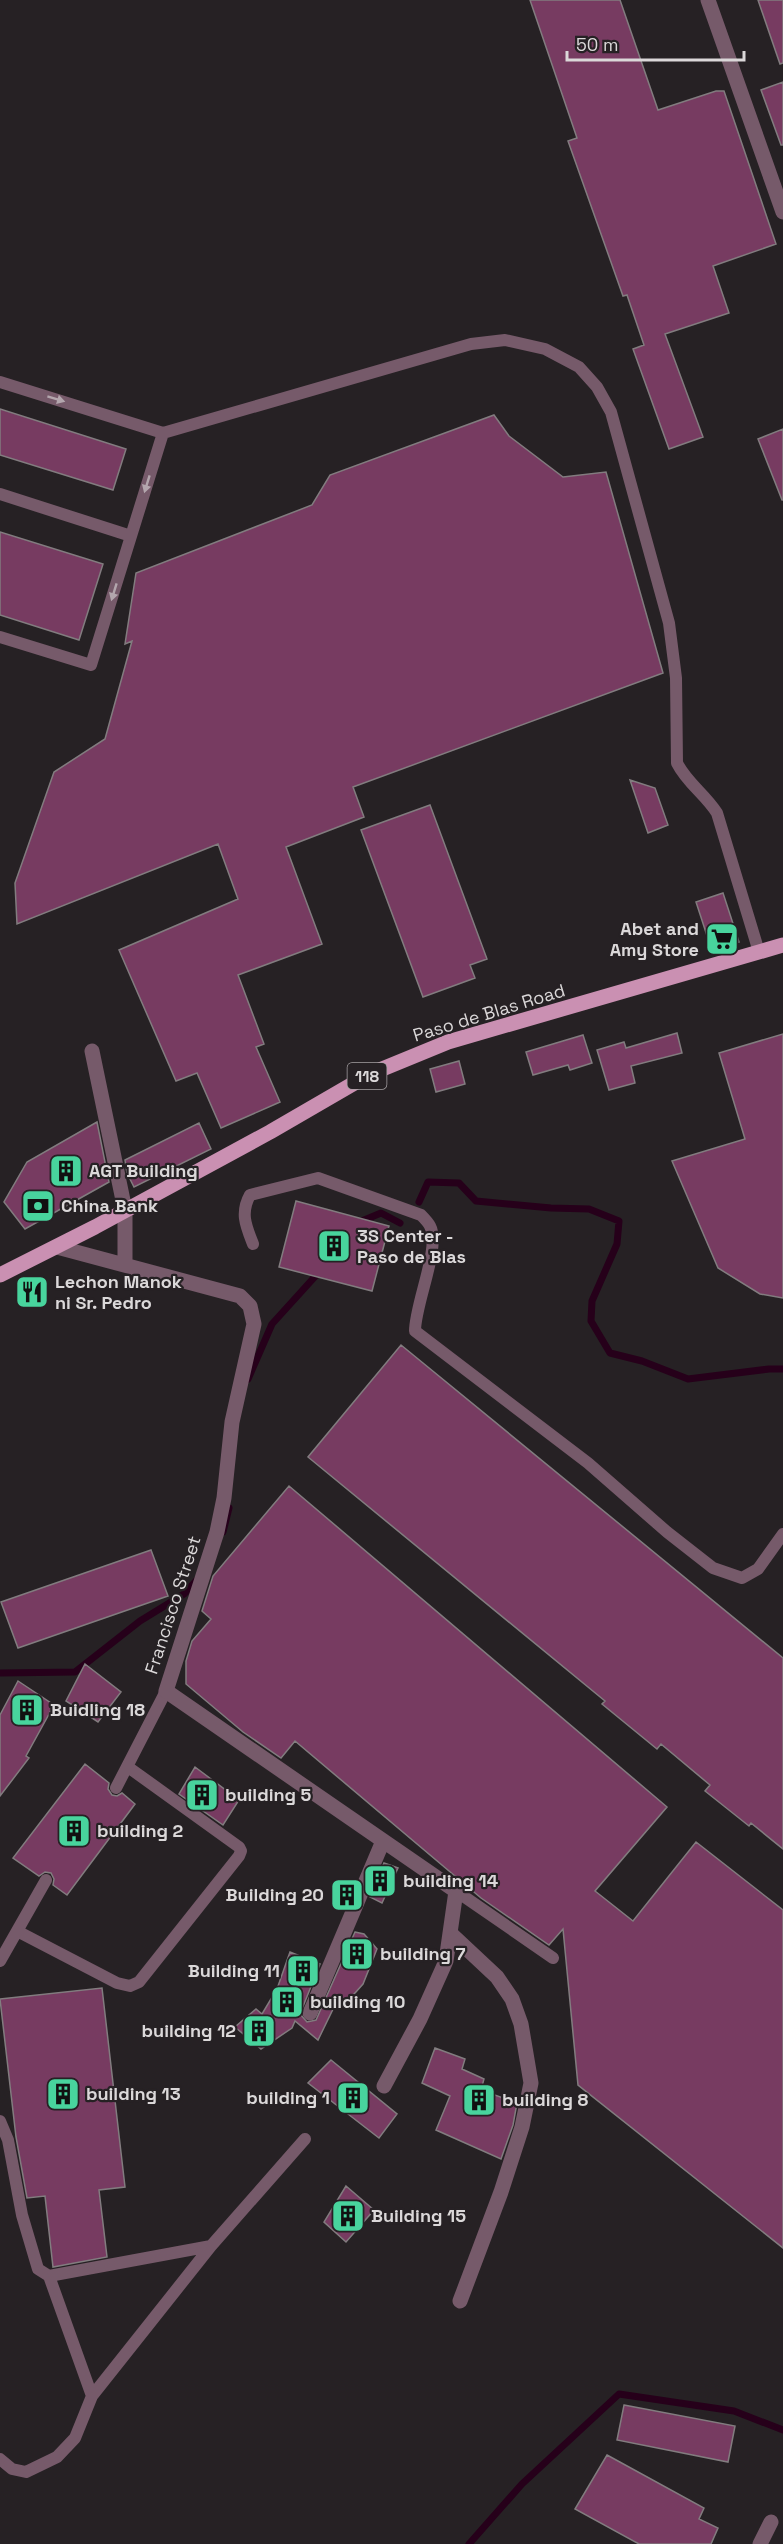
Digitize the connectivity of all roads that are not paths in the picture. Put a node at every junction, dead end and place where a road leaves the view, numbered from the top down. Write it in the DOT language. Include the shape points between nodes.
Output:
graph roads {
  1 [pos="708,0"];
  2 [pos="783,212"];
  3 [pos="0,381"];
  4 [pos="163,433"];
  5 [pos="0,494"];
  6 [pos="131,536"];
  7 [pos="0,637"];
  8 [pos="783,945"];
  9 [pos="759,952"];
  10 [pos="92,1051"];
  11 [pos="125,1210"];
  12 [pos="253,1244"];
  13 [pos="57,1246"];
  14 [pos="125,1265"];
  15 [pos="0,1275"];
  16 [pos="783,1534"];
  17 [pos="166,1691"];
  18 [pos="128,1767"];
  19 [pos="116,1788"];
  20 [pos="383,1841"];
  21 [pos="46,1880"];
  22 [pos="456,1891"];
  23 [pos="17,1931"];
  24 [pos="450,1934"];
  25 [pos="553,1958"];
  26 [pos="0,1961"];
  27 [pos="310,2013"];
  28 [pos="384,2086"];
  29 [pos="0,2121"];
  30 [pos="304,2139"];
  31 [pos="211,2246"];
  32 [pos="49,2276"];
  33 [pos="460,2301"];
  34 [pos="92,2397"];
  35 [pos="0,2458"];
  36 [pos="771,2522"];
  37 [pos="760,2544"];
  1 -- 2 [label="street"];
  3 -- 4 [label="lane, one-way"];
  4 -- 6 [label="lane, one-way"];
  4 -- 9 [label="lane" via="471,344 505,340 545,349 579,367 597,387 611,412 669,623 676,678 677,763 683,776 717,813"];
  5 -- 6 [label="lane"];
  6 -- 7 [label="lane, one-way" via="91,665"];
  8 -- 9 [label="main road, Paso de Blas Road / 118"];
  9 -- 11 [label="main road, Paso de Blas Road / 118" via="448,1042 370,1074"];
  10 -- 11 [label="street"];
  11 -- 13 [label="main road, Paso de Blas Road / 118"];
  11 -- 14 [label="street"];
  12 -- 16 [label="lane" via="244,1221 244,1206 250,1195 318,1178 421,1215 430,1226 434,1243 415,1315 415,1331 588,1463 713,1568 742,1578 758,1569"];
  13 -- 14 [label="street, Francisco Street"];
  13 -- 15 [label="main road, Paso de Blas Road / 118"];
  14 -- 17 [label="street, Francisco Street" via="240,1296 250,1306 254,1324 232,1422 217,1532"];
  17 -- 18 [label="lane"];
  17 -- 20 [label="street, Francisco Street"];
  18 -- 19 [label="lane"];
  18 -- 23 [label="lane" via="239,1847 239,1856 139,1982 130,1986"];
  20 -- 22 [label="street, Francisco Street"];
  20 -- 27 [label="street"];
  21 -- 23 [label="lane"];
  22 -- 24 [label="street"];
  22 -- 25 [label="lane, Francisco Street"];
  23 -- 26 [label="lane"];
  24 -- 28 [label="street" via="438,1980"];
  24 -- 33 [label="street" via="497,1977 512,1999 521,2024 531,2083 501,2192"];
  29 -- 32 [label="lane" via="8,2140 22,2215 38,2269"];
  30 -- 31 [label="lane"];
  31 -- 32 [label="lane"];
  31 -- 34 [label="lane"];
  32 -- 34 [label="lane"];
  34 -- 35 [label="lane" via="75,2438 57,2457 26,2472 12,2469"];
  36 -- 37 [label="street"];
}
